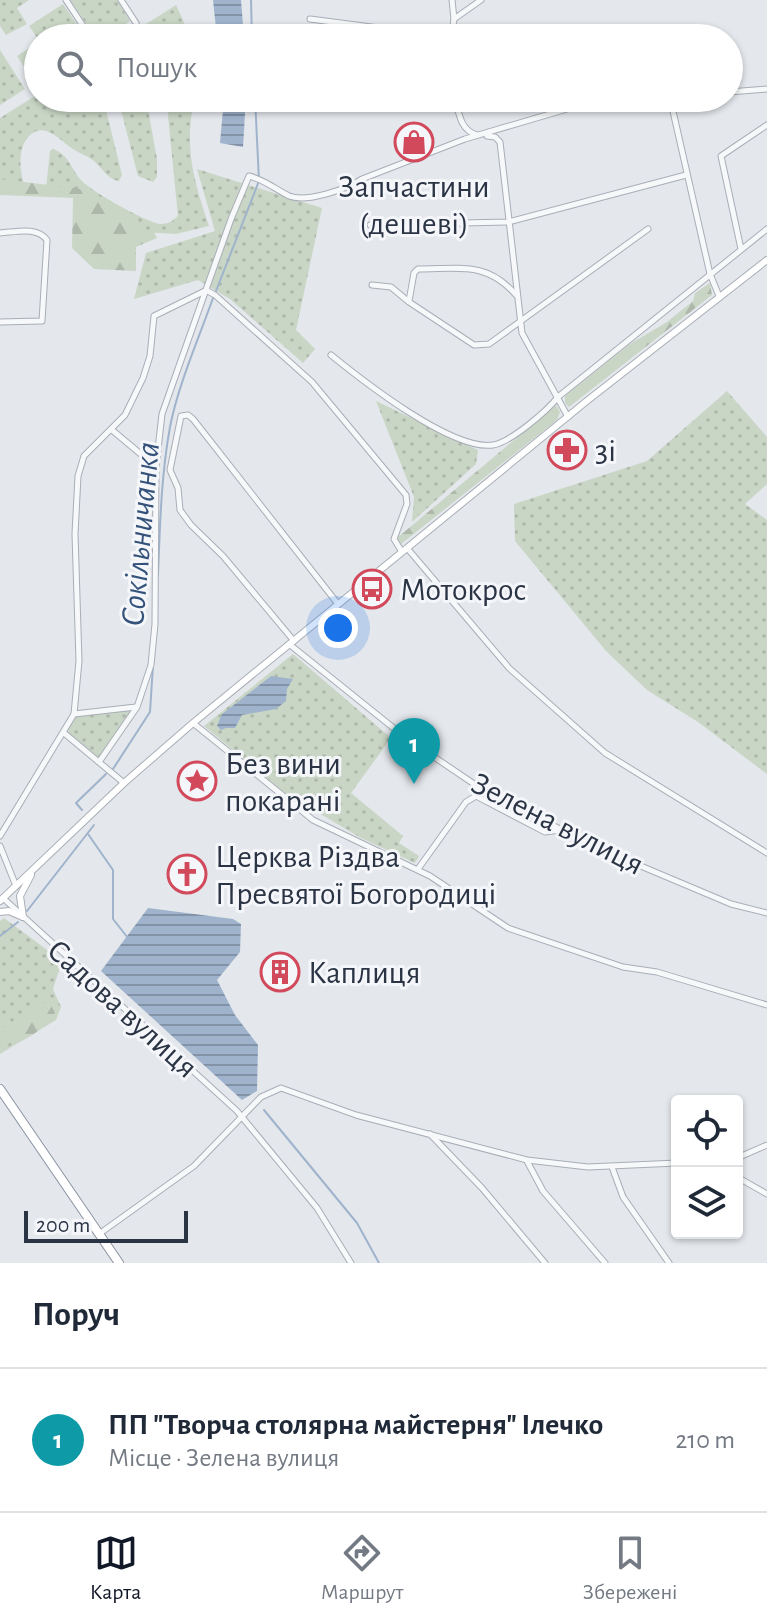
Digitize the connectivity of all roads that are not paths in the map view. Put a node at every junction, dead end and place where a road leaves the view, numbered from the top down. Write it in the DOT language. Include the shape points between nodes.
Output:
graph roads {
  1 [pos="66,0"];
  2 [pos="121,0"];
  3 [pos="452,0"];
  4 [pos="481,0"];
  5 [pos="310,19"];
  6 [pos="454,19"];
  7 [pos="136,23"];
  8 [pos="82,24"];
  9 [pos="348,24"];
  10 [pos="453,24"];
  11 [pos="767,89"];
  12 [pos="743,91"];
  13 [pos="459,112"];
  14 [pos="559,112"];
  15 [pos="673,112"];
  16 [pos="767,125"];
  17 [pos="481,136"];
  18 [pos="686,175"];
  19 [pos="508,222"];
  20 [pos="370,225"];
  21 [pos="648,229"];
  22 [pos="767,229"];
  23 [pos="0,233"];
  24 [pos="741,249"];
  25 [pos="767,260"];
  26 [pos="710,274"];
  27 [pos="372,285"];
  28 [pos="206,290"];
  29 [pos="516,295"];
  30 [pos="719,296"];
  31 [pos="409,302"];
  32 [pos="0,322"];
  33 [pos="520,322"];
  34 [pos="331,355"];
  35 [pos="558,397"];
  36 [pos="568,417"];
  37 [pos="112,430"];
  38 [pos="156,467"];
  39 [pos="405,550"];
  40 [pos="338,604"];
  41 [pos="292,642"];
  42 [pos="137,707"];
  43 [pos="74,714"];
  44 [pos="193,723"];
  45 [pos="64,733"];
  46 [pos="99,762"];
  47 [pos="124,783"];
  48 [pos="482,789"];
  49 [pos="476,796"];
  50 [pos="561,829"];
  51 [pos="0,836"];
  52 [pos="0,846"];
  53 [pos="767,853"];
  54 [pos="35,868"];
  55 [pos="418,869"];
  56 [pos="16,886"];
  57 [pos="1,899"];
  58 [pos="0,912"];
  59 [pos="767,913"];
  60 [pos="23,917"];
  61 [pos="767,1005"];
  62 [pos="0,1089"];
  63 [pos="243,1118"];
  64 [pos="429,1133"];
  65 [pos="767,1145"];
  66 [pos="743,1155"];
  67 [pos="527,1160"];
  68 [pos="671,1163"];
  69 [pos="612,1167"];
  70 [pos="743,1180"];
  71 [pos="767,1194"];
  72 [pos="98,1235"];
  73 [pos="119,1263"];
  74 [pos="351,1263"];
  75 [pos="545,1263"];
  76 [pos="605,1263"];
  77 [pos="669,1263"];
  1 -- 8 [label="street"];
  2 -- 7 [label="street"];
  3 -- 6 [label="street"];
  4 -- 6 [label="street"];
  5 -- 9 [label="street"];
  6 -- 10 [label="street"];
  11 -- 12 [label="street"];
  13 -- 17 [label="street" via="463,126"];
  14 -- 17 [label="street"];
  15 -- 18 [label="street"];
  16 -- 24 [label="street" via="721,156"];
  17 -- 19 [label="street" via="500,142"];
  17 -- 28 [label="street" via="326,194 290,196 249,176"];
  18 -- 19 [label="street"];
  18 -- 26 [label="street"];
  19 -- 20 [label="street"];
  19 -- 29 [label="street"];
  21 -- 33 [label="street"];
  22 -- 24 [label="street"];
  23 -- 32 [label="street" via="34,231 47,240 42,321"];
  24 -- 26 [label="street"];
  25 -- 30 [label="main road"];
  26 -- 30 [label="street"];
  26 -- 35 [label="street"];
  27 -- 31 [label="street" via="391,287"];
  28 -- 37 [label="street" via="154,316 143,378"];
  28 -- 38 [label="street" via="162,414"];
  28 -- 39 [label="street" via="312,382 406,495 394,539"];
  29 -- 31 [label="street" via="502,279 481,270 418,269"];
  29 -- 33 [label="street"];
  30 -- 36 [label="main road"];
  31 -- 33 [label="street" via="474,345 489,344"];
  33 -- 35 [label="street"];
  34 -- 35 [label="street" via="405,410 480,444 504,441"];
  35 -- 36 [label="street"];
  36 -- 39 [label="main road"];
  37 -- 38 [label="street"];
  37 -- 43 [label="street" via="84,456 78,476 79,661"];
  38 -- 42 [label="street" via="155,624 151,665"];
  39 -- 40 [label="main road"];
  39 -- 53 [label="street" via="509,668 605,753"];
  40 -- 41 [label="main road"];
  40 -- 41 [label="street, Зелена вулиця" via="184,414 170,470 180,510"];
  41 -- 44 [label="main road"];
  41 -- 48 [label="street, Зелена вулиця" via="406,738"];
  42 -- 43 [label="street"];
  42 -- 46 [label="street"];
  43 -- 45 [label="street"];
  44 -- 47 [label="main road"];
  44 -- 55 [label="street" via="313,820"];
  45 -- 46 [label="street"];
  45 -- 51 [label="street"];
  46 -- 47 [label="street"];
  47 -- 54 [label="main road"];
  48 -- 49 [label="street"];
  48 -- 50 [label="street, Зелена вулиця"];
  49 -- 50 [label="street" via="545,832"];
  49 -- 55 [label="street" via="466,802"];
  50 -- 59 [label="street, Зелена вулиця" via="731,904"];
  52 -- 56 [label="street"];
  54 -- 56 [label="main road"];
  54 -- 60 [label="main road" via="20,896"];
  55 -- 61 [label="street" via="508,928 612,964"];
  56 -- 57 [label="main road"];
  57 -- 60 [label="street, Садова вулиця"];
  58 -- 60 [label="main road"];
  60 -- 63 [label="street, Садова вулиця"];
  62 -- 72 [label="highway"];
  63 -- 64 [label="street" via="261,1097 281,1088 356,1115"];
  63 -- 72 [label="street" via="194,1166"];
  63 -- 74 [label="street, Садова вулиця" via="317,1208"];
  64 -- 67 [label="street"];
  64 -- 75 [label="street"];
  65 -- 66 [label="street"];
  67 -- 69 [label="street"];
  67 -- 76 [label="street" via="543,1191"];
  68 -- 69 [label="street"];
  69 -- 77 [label="street" via="623,1197"];
  70 -- 71 [label="street"];
  72 -- 73 [label="highway"];
}
